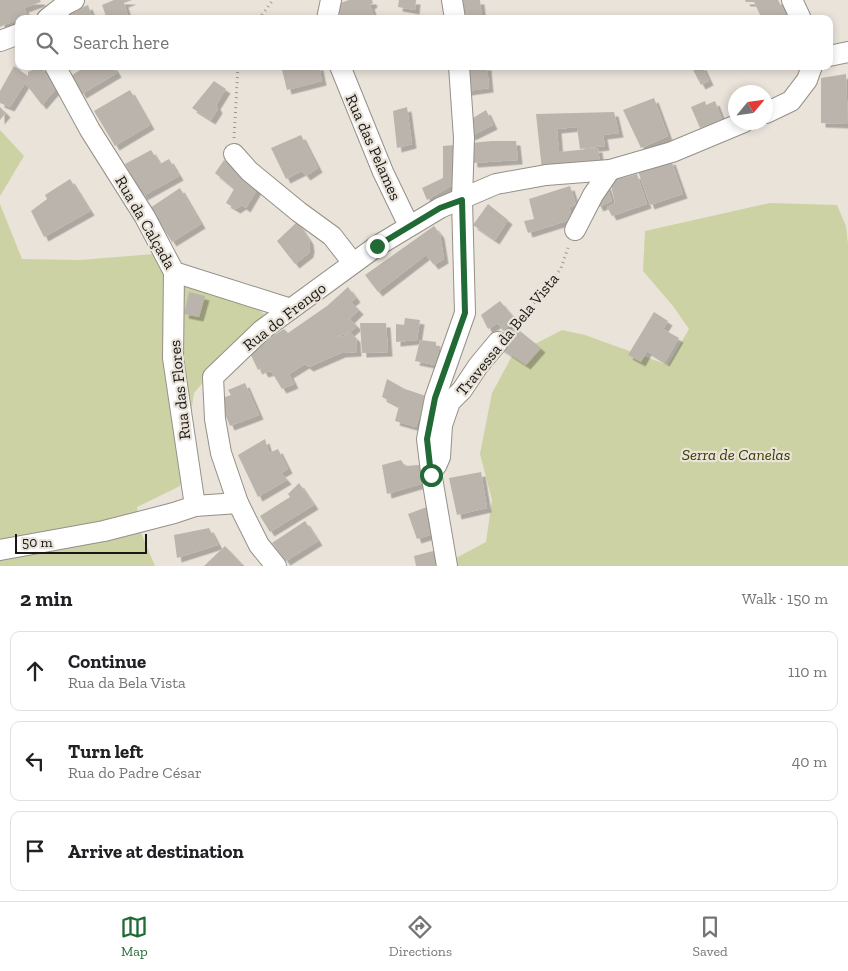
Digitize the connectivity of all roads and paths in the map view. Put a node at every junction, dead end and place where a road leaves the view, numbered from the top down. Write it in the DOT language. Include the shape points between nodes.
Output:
graph roads {
  1 [pos="74,0"];
  2 [pos="272,0"];
  3 [pos="330,0"];
  4 [pos="452,0"];
  5 [pos="792,0"];
  6 [pos="52,15"];
  7 [pos="262,15"];
  8 [pos="328,15"];
  9 [pos="454,15"];
  10 [pos="799,15"];
  11 [pos="15,35"];
  12 [pos="0,41"];
  13 [pos="848,52"];
  14 [pos="833,55"];
  15 [pos="57,70"];
  16 [pos="238,70"];
  17 [pos="342,70"];
  18 [pos="459,70"];
  19 [pos="811,70"];
  20 [pos="773,110"];
  21 [pos="728,129"];
  22 [pos="234,154"];
  23 [pos="610,170"];
  24 [pos="462,200"];
  25 [pos="409,226"];
  26 [pos="575,230"];
  27 [pos="353,263"];
  28 [pos="174,272"];
  29 [pos="291,309"];
  30 [pos="498,342"];
  31 [pos="431,475"];
  32 [pos="238,503"];
  33 [pos="195,506"];
  34 [pos="0,550"];
  35 [pos="276,566"];
  36 [pos="447,566"];
  1 -- 6 [label="street"];
  2 -- 7 [label="path"];
  3 -- 8 [label="street"];
  4 -- 9 [label="street"];
  5 -- 10 [label="street"];
  11 -- 12 [label="street"];
  13 -- 14 [label="street"];
  15 -- 28 [label="street, Rua da Calçada"];
  16 -- 22 [label="path"];
  17 -- 25 [label="street, Rua das Pelames"];
  18 -- 24 [label="street" via="464,138"];
  19 -- 20 [label="street" via="791,101"];
  21 -- 23 [label="street, Rua do Frengo" via="672,152"];
  22 -- 27 [label="street" via="248,170 332,236"];
  23 -- 24 [label="street, Rua do Frengo" via="546,174 496,184"];
  23 -- 26 [label="street" via="592,195"];
  24 -- 25 [label="street, Rua do Frengo" via="440,208"];
  24 -- 31 [label="street" via="465,313 435,398 427,439"];
  25 -- 27 [label="street, Rua do Frengo"];
  26 -- 30 [label="path, Travessa da Bela Vista" via="561,268"];
  27 -- 29 [label="street, Rua do Frengo"];
  28 -- 29 [label="street, Rua da Calçada"];
  28 -- 33 [label="street, Rua das Flores" via="173,358"];
  29 -- 32 [label="street, Rua do Frengo" via="262,330 213,377 221,453"];
  30 -- 31 [label="street, Travessa da Bela Vista" via="450,402 442,426 440,457"];
  31 -- 36 [label="street"];
  32 -- 33 [label="street"];
  32 -- 35 [label="street, Rua do Frengo" via="259,545"];
  33 -- 34 [label="street" via="104,532"];
}
